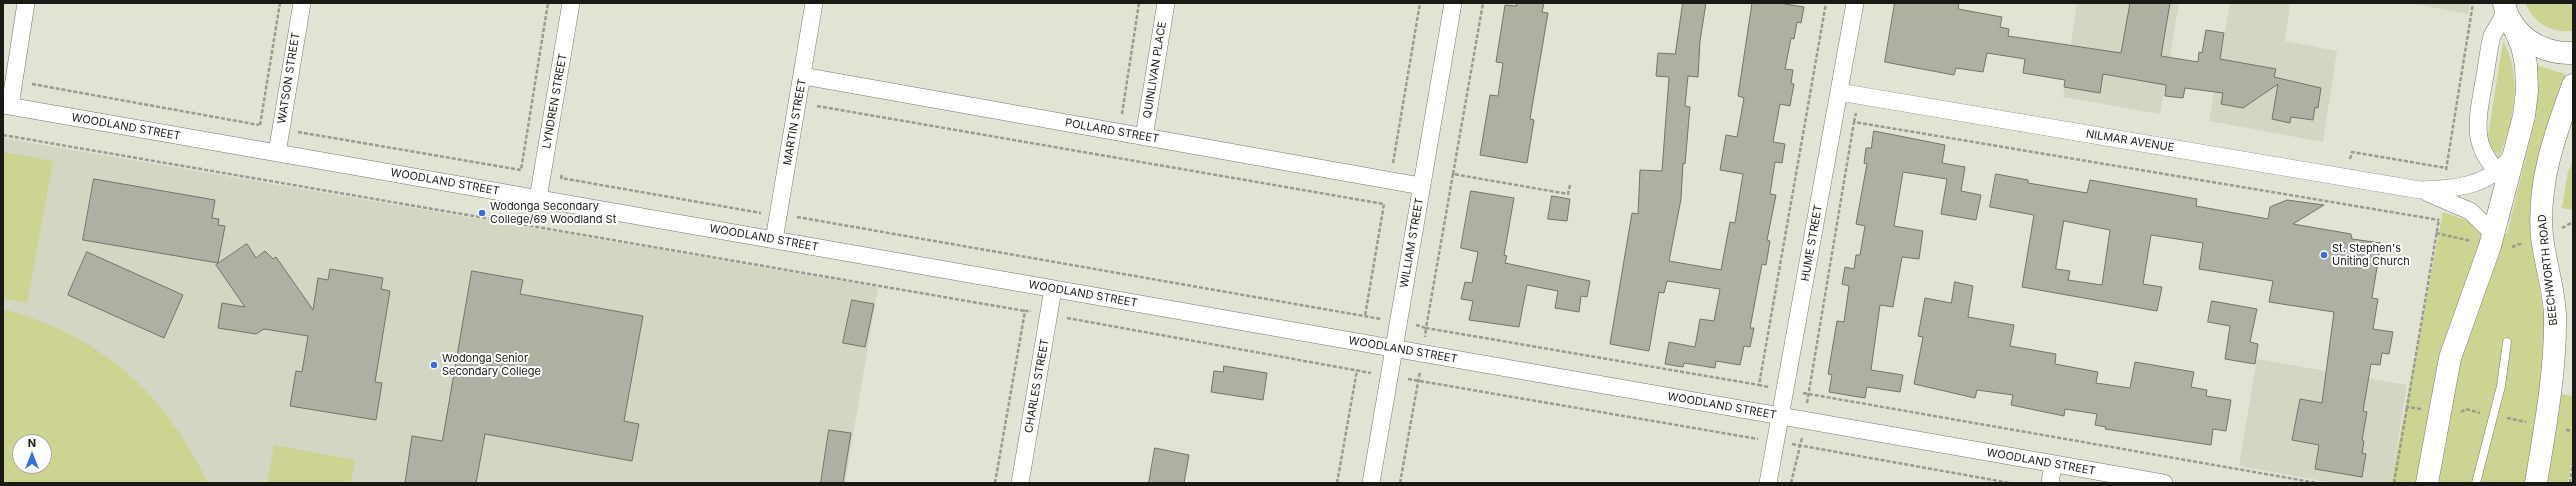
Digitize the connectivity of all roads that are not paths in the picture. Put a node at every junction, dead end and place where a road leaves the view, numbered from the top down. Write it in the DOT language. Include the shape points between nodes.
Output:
graph roads {
  1 [pos="26,3"];
  2 [pos="302,3"];
  3 [pos="571,3"];
  4 [pos="814,3"];
  5 [pos="1166,3"];
  6 [pos="1453,3"];
  7 [pos="1855,3"];
  8 [pos="2507,11"];
  9 [pos="2573,53"];
  10 [pos="803,76"];
  11 [pos="2573,85"];
  12 [pos="1839,92"];
  13 [pos="7,106"];
  14 [pos="1144,137"];
  15 [pos="277,153"];
  16 [pos="2503,176"];
  17 [pos="1421,186"];
  18 [pos="2420,190"];
  19 [pos="538,199"];
  20 [pos="2494,234"];
  21 [pos="774,240"];
  22 [pos="1053,289"];
  23 [pos="2508,342"];
  24 [pos="1394,348"];
  25 [pos="1780,416"];
  26 [pos="2053,464"];
  27 [pos="1020,483"];
  28 [pos="1371,483"];
  29 [pos="1768,483"];
  30 [pos="2050,483"];
  31 [pos="2164,483"];
  32 [pos="2427,483"];
  33 [pos="2476,483"];
  34 [pos="2536,483"];
  1 -- 13 [label="street"];
  2 -- 15 [label="street, WATSON STREET"];
  3 -- 19 [label="street, LYNDREN STREET"];
  4 -- 10 [label="street, MARTIN STREET"];
  5 -- 14 [label="street, QUINLIVAN PLACE"];
  6 -- 17 [label="street, WILLIAM STREET"];
  7 -- 12 [label="street, HUME STREET"];
  8 -- 9 [label="main road" via="2522,36 2536,46 2557,53"];
  8 -- 16 [label="main road" via="2522,46 2527,91 2516,152"];
  8 -- 16 [label="street" via="2493,36 2477,120 2481,150"];
  10 -- 14 [label="street, POLLARD STREET"];
  10 -- 21 [label="street, MARTIN STREET"];
  11 -- 34 [label="main road, BEECHWORTH ROAD" via="2550,155 2542,203 2542,237 2555,313 2555,337 2546,425"];
  12 -- 18 [label="street, NILMAR AVENUE"];
  12 -- 25 [label="street, HUME STREET"];
  13 -- 15 [label="street, WOODLAND STREET"];
  14 -- 17 [label="street, POLLARD STREET"];
  15 -- 19 [label="street, WOODLAND STREET"];
  16 -- 18 [label="street, NILMAR AVENUE" via="2444,189"];
  16 -- 20 [label="main road"];
  17 -- 24 [label="street, WILLIAM STREET"];
  18 -- 20 [label="street, NILMAR AVENUE" via="2465,207"];
  19 -- 21 [label="street, WOODLAND STREET"];
  20 -- 32 [label="main road" via="2450,358"];
  21 -- 22 [label="street, WOODLAND STREET"];
  22 -- 24 [label="street, WOODLAND STREET"];
  22 -- 27 [label="street, CHARLES STREET"];
  23 -- 33 [label="lane" via="2501,386"];
  24 -- 25 [label="street, WOODLAND STREET"];
  24 -- 28 [label="street, WILLIAM STREET"];
  25 -- 26 [label="street, WOODLAND STREET"];
  25 -- 29 [label="street, HUME STREET"];
  26 -- 30 [label="street"];
  26 -- 31 [label="street, WOODLAND STREET"];
}
